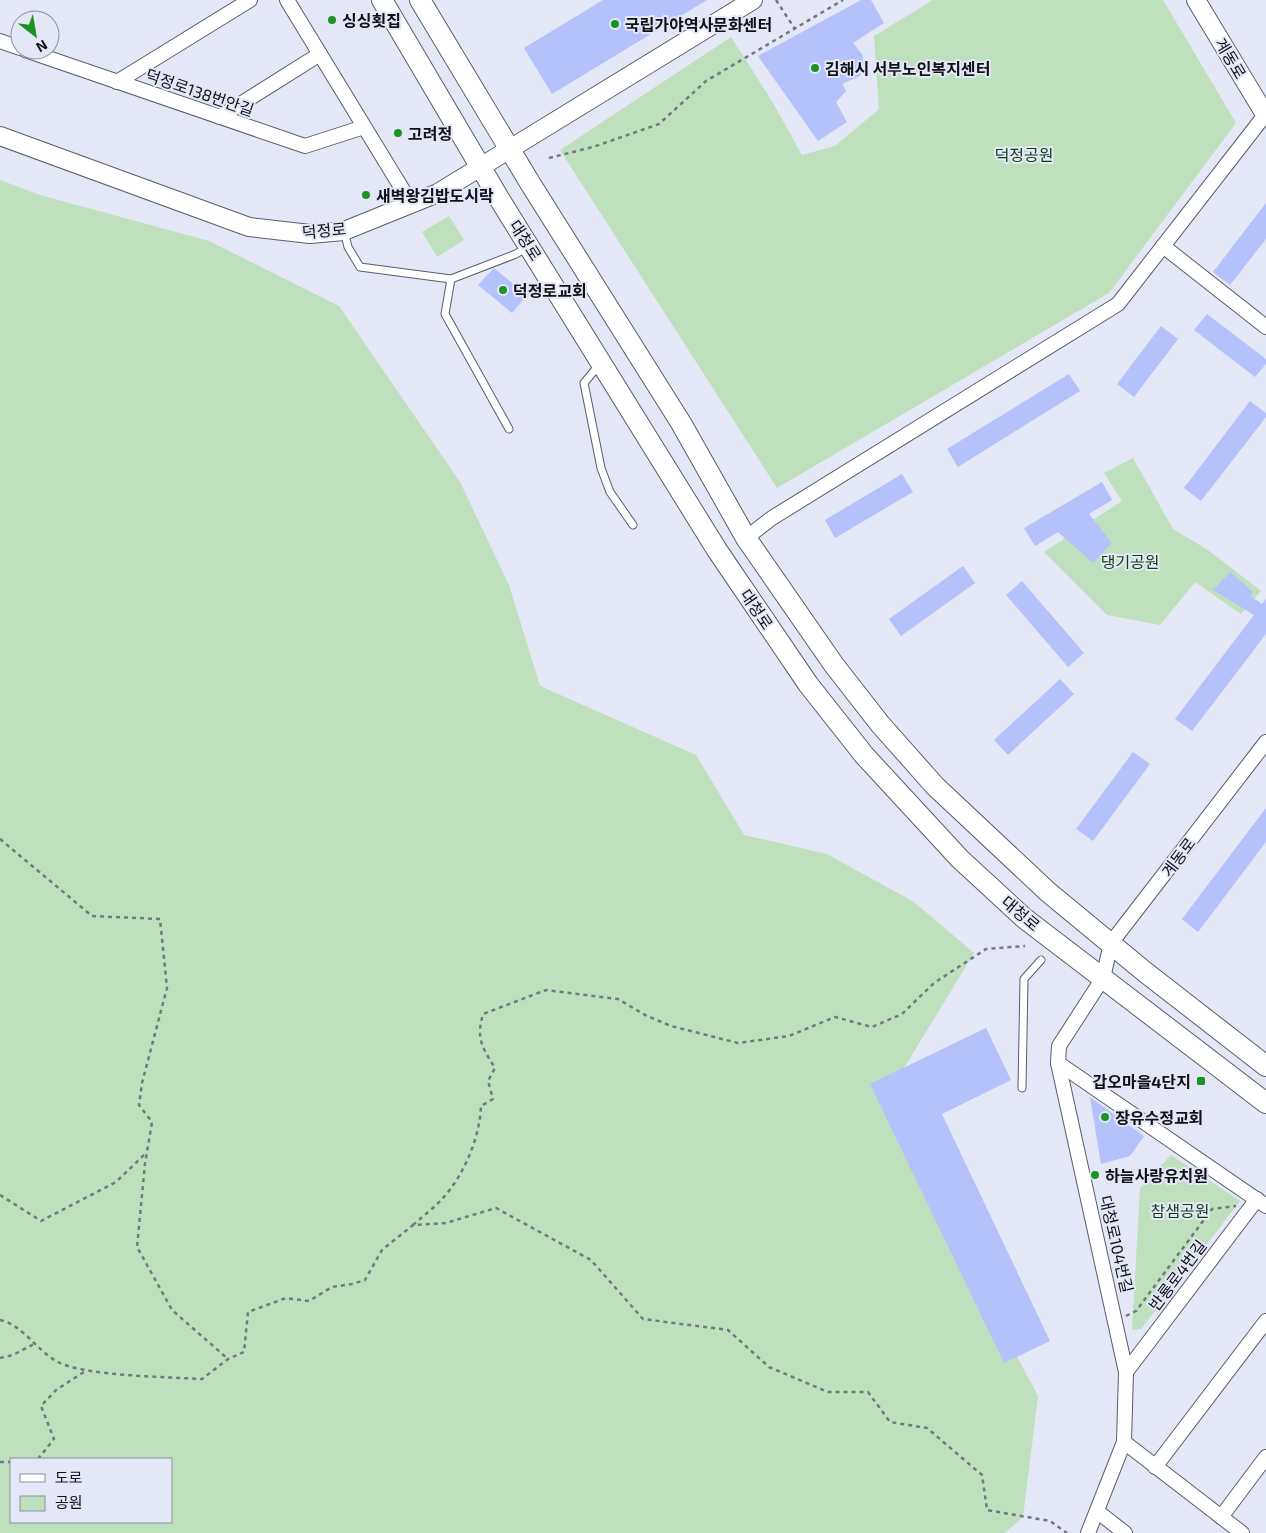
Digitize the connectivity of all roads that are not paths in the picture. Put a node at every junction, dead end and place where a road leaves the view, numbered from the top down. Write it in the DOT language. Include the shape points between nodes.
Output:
graph roads {
  1 [pos="250,0"];
  2 [pos="287,0"];
  3 [pos="382,0"];
  4 [pos="420,0"];
  5 [pos="753,0"];
  6 [pos="1196,0"];
  7 [pos="320,54"];
  8 [pos="54,60"];
  9 [pos="117,82"];
  10 [pos="1266,115"];
  11 [pos="220,117"];
  12 [pos="364,128"];
  13 [pos="0,136"];
  14 [pos="510,148"];
  15 [pos="480,166"];
  16 [pos="412,205"];
  17 [pos="344,231"];
  18 [pos="529,245"];
  19 [pos="1163,246"];
  20 [pos="451,280"];
  21 [pos="1266,327"];
  22 [pos="601,360"];
  23 [pos="509,429"];
  24 [pos="633,525"];
  25 [pos="746,538"];
  26 [pos="1266,742"];
  27 [pos="1112,944"];
  28 [pos="1041,960"];
  29 [pos="1103,978"];
  30 [pos="1058,1063"];
  31 [pos="1266,1066"];
  32 [pos="1022,1088"];
  33 [pos="1266,1103"];
  34 [pos="1261,1203"];
  35 [pos="1266,1321"];
  36 [pos="1126,1372"];
  37 [pos="1124,1442"];
  38 [pos="1266,1457"];
  39 [pos="1155,1467"];
  40 [pos="1098,1512"];
  41 [pos="1221,1517"];
  42 [pos="1088,1533"];
  43 [pos="1125,1533"];
  44 [pos="1242,1533"];
  1 -- 9 [label="street"];
  2 -- 7 [label="street"];
  3 -- 15 [label="main road, 대청로"];
  4 -- 14 [label="main road, 대청로"];
  5 -- 14 [label="street, 덕정로"];
  6 -- 10 [label="street, 계동로"];
  7 -- 11 [label="street"];
  7 -- 12 [label="street"];
  8 -- 9 [label="street, 덕정로138번안길"];
  9 -- 11 [label="street, 덕정로138번안길"];
  10 -- 19 [label="street"];
  11 -- 12 [label="street, 덕정로138번안길" via="305,146"];
  12 -- 16 [label="street"];
  13 -- 17 [label="street, 덕정로" via="249,227 310,234"];
  14 -- 15 [label="street, 덕정로"];
  14 -- 25 [label="main road, 대청로" via="681,423"];
  15 -- 16 [label="street, 덕정로" via="438,193"];
  15 -- 18 [label="main road, 대청로"];
  16 -- 17 [label="street, 덕정로"];
  17 -- 20 [label="lane" via="348,247 360,267"];
  18 -- 20 [label="lane" via="516,254"];
  18 -- 22 [label="main road, 대청로"];
  19 -- 21 [label="street"];
  19 -- 25 [label="street" via="1118,304 772,518"];
  20 -- 23 [label="lane" via="445,314"];
  22 -- 24 [label="lane" via="584,383 601,468 610,492"];
  22 -- 29 [label="main road, 대청로" via="722,558 808,684 864,755 960,859 1024,918"];
  25 -- 27 [label="main road, 대청로" via="834,665 935,786 1048,892"];
  26 -- 27 [label="street, 계동로"];
  27 -- 29 [label="street, 계동로"];
  27 -- 31 [label="main road, 대청로"];
  28 -- 32 [label="lane" via="1024,979"];
  29 -- 30 [label="street, 대청로104번길" via="1063,1038"];
  29 -- 33 [label="main road, 대청로"];
  30 -- 34 [label="street, 반룡로4번길"];
  30 -- 36 [label="street, 대청로104번길"];
  34 -- 36 [label="street, 반룡로4번길"];
  35 -- 39 [label="street"];
  36 -- 37 [label="street, 대청로104번길"];
  37 -- 39 [label="street"];
  37 -- 40 [label="street, 대청로104번길"];
  38 -- 41 [label="street"];
  39 -- 41 [label="street"];
  40 -- 42 [label="street, 대청로104번길"];
  40 -- 43 [label="street"];
  41 -- 44 [label="street"];
}
